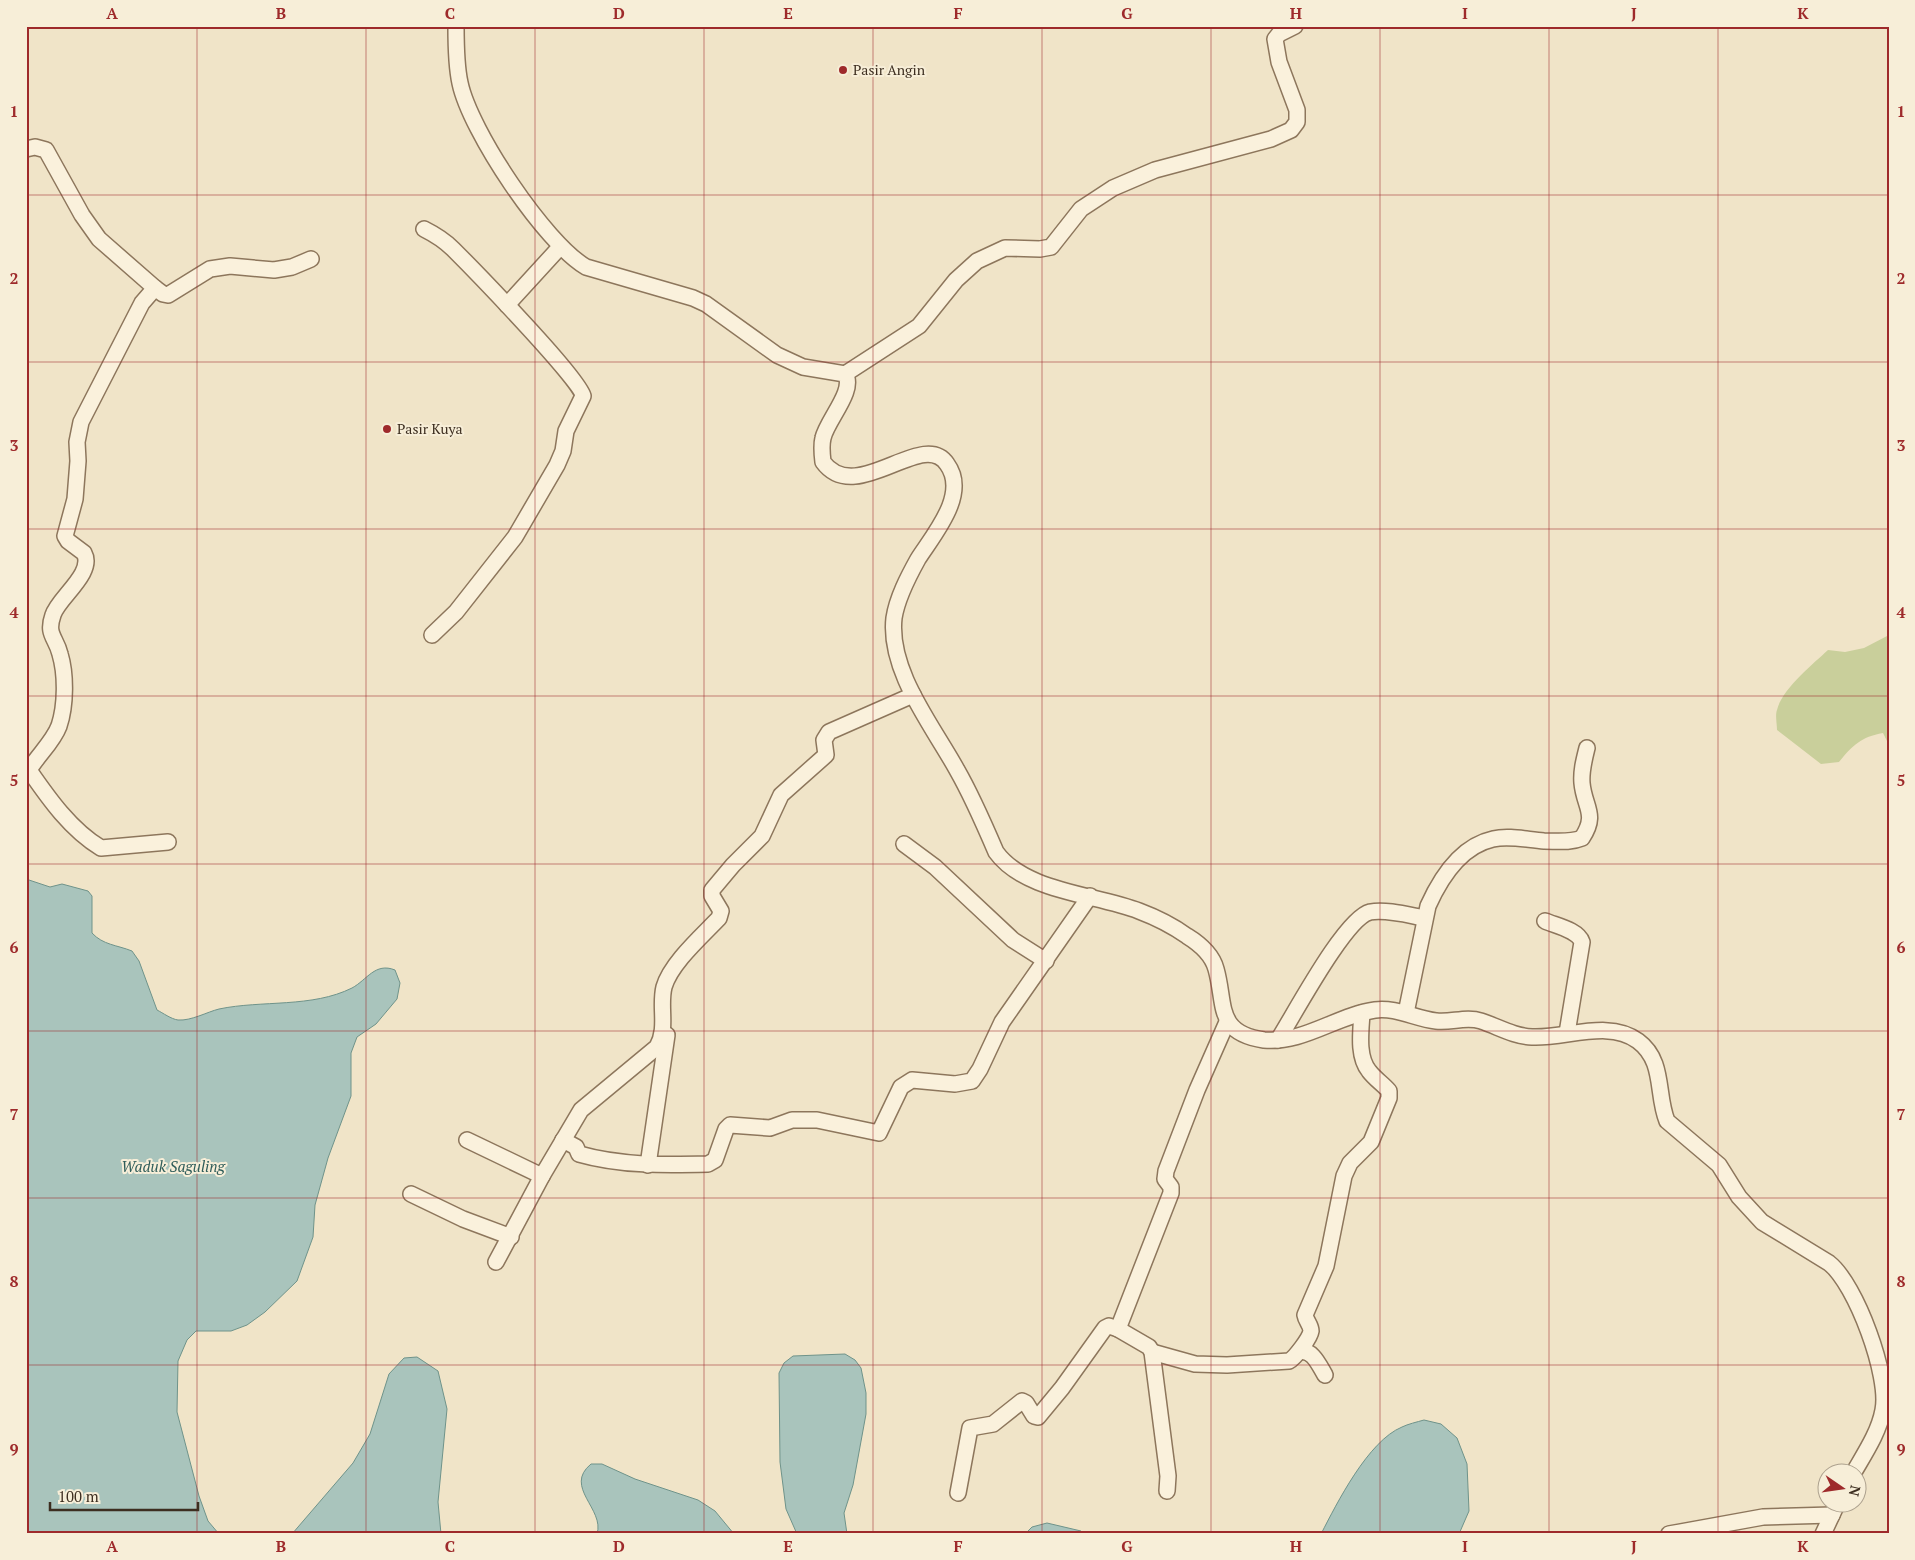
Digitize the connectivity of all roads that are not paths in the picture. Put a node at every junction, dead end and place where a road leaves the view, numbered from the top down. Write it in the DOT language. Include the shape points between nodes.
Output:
graph roads {
  1 [pos="456,26"];
  2 [pos="1295,26"];
  3 [pos="26,149"];
  4 [pos="424,229"];
  5 [pos="560,247"];
  6 [pos="311,259"];
  7 [pos="155,288"];
  8 [pos="507,305"];
  9 [pos="845,374"];
  10 [pos="432,635"];
  11 [pos="913,695"];
  12 [pos="1587,748"];
  13 [pos="168,842"];
  14 [pos="904,844"];
  15 [pos="1090,896"];
  16 [pos="1424,918"];
  17 [pos="1545,922"];
  18 [pos="1046,961"];
  19 [pos="1362,1013"];
  20 [pos="1406,1013"];
  21 [pos="1227,1022"];
  22 [pos="663,1028"];
  23 [pos="1567,1033"];
  24 [pos="1278,1040"];
  25 [pos="467,1140"];
  26 [pos="563,1140"];
  27 [pos="648,1165"];
  28 [pos="542,1176"];
  29 [pos="411,1194"];
  30 [pos="511,1237"];
  31 [pos="496,1262"];
  32 [pos="1118,1329"];
  33 [pos="1152,1352"];
  34 [pos="1299,1352"];
  35 [pos="1325,1375"];
  36 [pos="1859,1462"];
  37 [pos="1167,1491"];
  38 [pos="958,1493"];
  39 [pos="1818,1511"];
  40 [pos="1834,1512"];
  41 [pos="1669,1534"];
  42 [pos="1823,1534"];
  1 -- 5 [label="street" via="460,84 469,108 503,171"];
  2 -- 9 [label="street" via="1275,39 1279,62 1297,110 1297,122 1291,130 1271,139 1155,170 1113,188 1081,210 1051,247 1006,248 977,261 956,280 919,326"];
  3 -- 7 [label="street" via="46,150 73,201 99,239"];
  4 -- 8 [label="street" via="452,248"];
  5 -- 8 [label="street"];
  5 -- 9 [label="street" via="586,267 699,301 770,351 803,367"];
  6 -- 7 [label="street" via="274,270 230,266 210,269 168,295"];
  7 -- 13 [label="street" via="138,310 79,428 75,499 65,536 84,553 86,560 82,574 53,615 50,635 62,659 63,704 59,727 29,770 52,804 101,848"];
  8 -- 10 [label="street" via="565,368 580,386 583,396 566,431 557,465 514,537 456,612"];
  9 -- 11 [label="street" via="846,392 822,439 823,462 829,469 858,477 928,454 943,459 952,473 954,483 948,508 910,575 894,618 897,651"];
  11 -- 15 [label="street" via="957,769 996,852 1005,863 1035,880"];
  11 -- 22 [label="street" via="829,732 824,740 828,750 826,755 781,795 762,836 713,888 711,894 720,915 667,979"];
  12 -- 16 [label="street" via="1582,776 1583,792 1591,814 1590,824 1582,838 1567,841 1494,839 1471,848 1448,872 1433,895"];
  14 -- 18 [label="street" via="935,867 1013,940"];
  15 -- 18 [label="street"];
  15 -- 21 [label="street" via="1139,911 1202,946 1216,970 1222,1011"];
  16 -- 20 [label="street"];
  16 -- 24 [label="street" via="1382,912 1370,912 1361,917 1344,934"];
  17 -- 23 [label="street" via="1580,936 1582,942"];
  18 -- 27 [label="street" via="1002,1022 972,1081 966,1084 906,1082 879,1133 826,1121 792,1120 770,1128 730,1125 711,1164"];
  19 -- 20 [label="street" via="1377,1010"];
  19 -- 24 [label="street"];
  19 -- 34 [label="street" via="1363,1061 1367,1070 1389,1091 1389,1098 1371,1142 1350,1163 1344,1176 1326,1266 1305,1315 1310,1331"];
  20 -- 23 [label="street" via="1437,1021 1481,1021 1523,1036"];
  21 -- 24 [label="street" via="1249,1036"];
  21 -- 32 [label="street" via="1166,1171 1165,1179 1171,1193"];
  22 -- 26 [label="street" via="657,1047 582,1110"];
  22 -- 27 [label="street" via="667,1044"];
  23 -- 36 [label="street" via="1610,1032 1638,1040 1656,1067 1667,1121 1719,1165 1739,1197 1762,1222 1829,1263 1845,1278 1868,1335 1885,1395 1880,1422"];
  25 -- 28 [label="street"];
  26 -- 27 [label="street" via="576,1147 579,1154"];
  26 -- 28 [label="street"];
  28 -- 30 [label="street"];
  29 -- 30 [label="street"];
  30 -- 31 [label="street"];
  32 -- 33 [label="street"];
  32 -- 38 [label="street" via="1105,1328 1038,1417 1022,1401 993,1424 970,1428"];
  33 -- 34 [label="street" via="1210,1365 1289,1361"];
  33 -- 37 [label="street" via="1168,1476"];
  34 -- 35 [label="street" via="1309,1352"];
  39 -- 41 [label="street"];
  40 -- 42 [label="street"];
}
